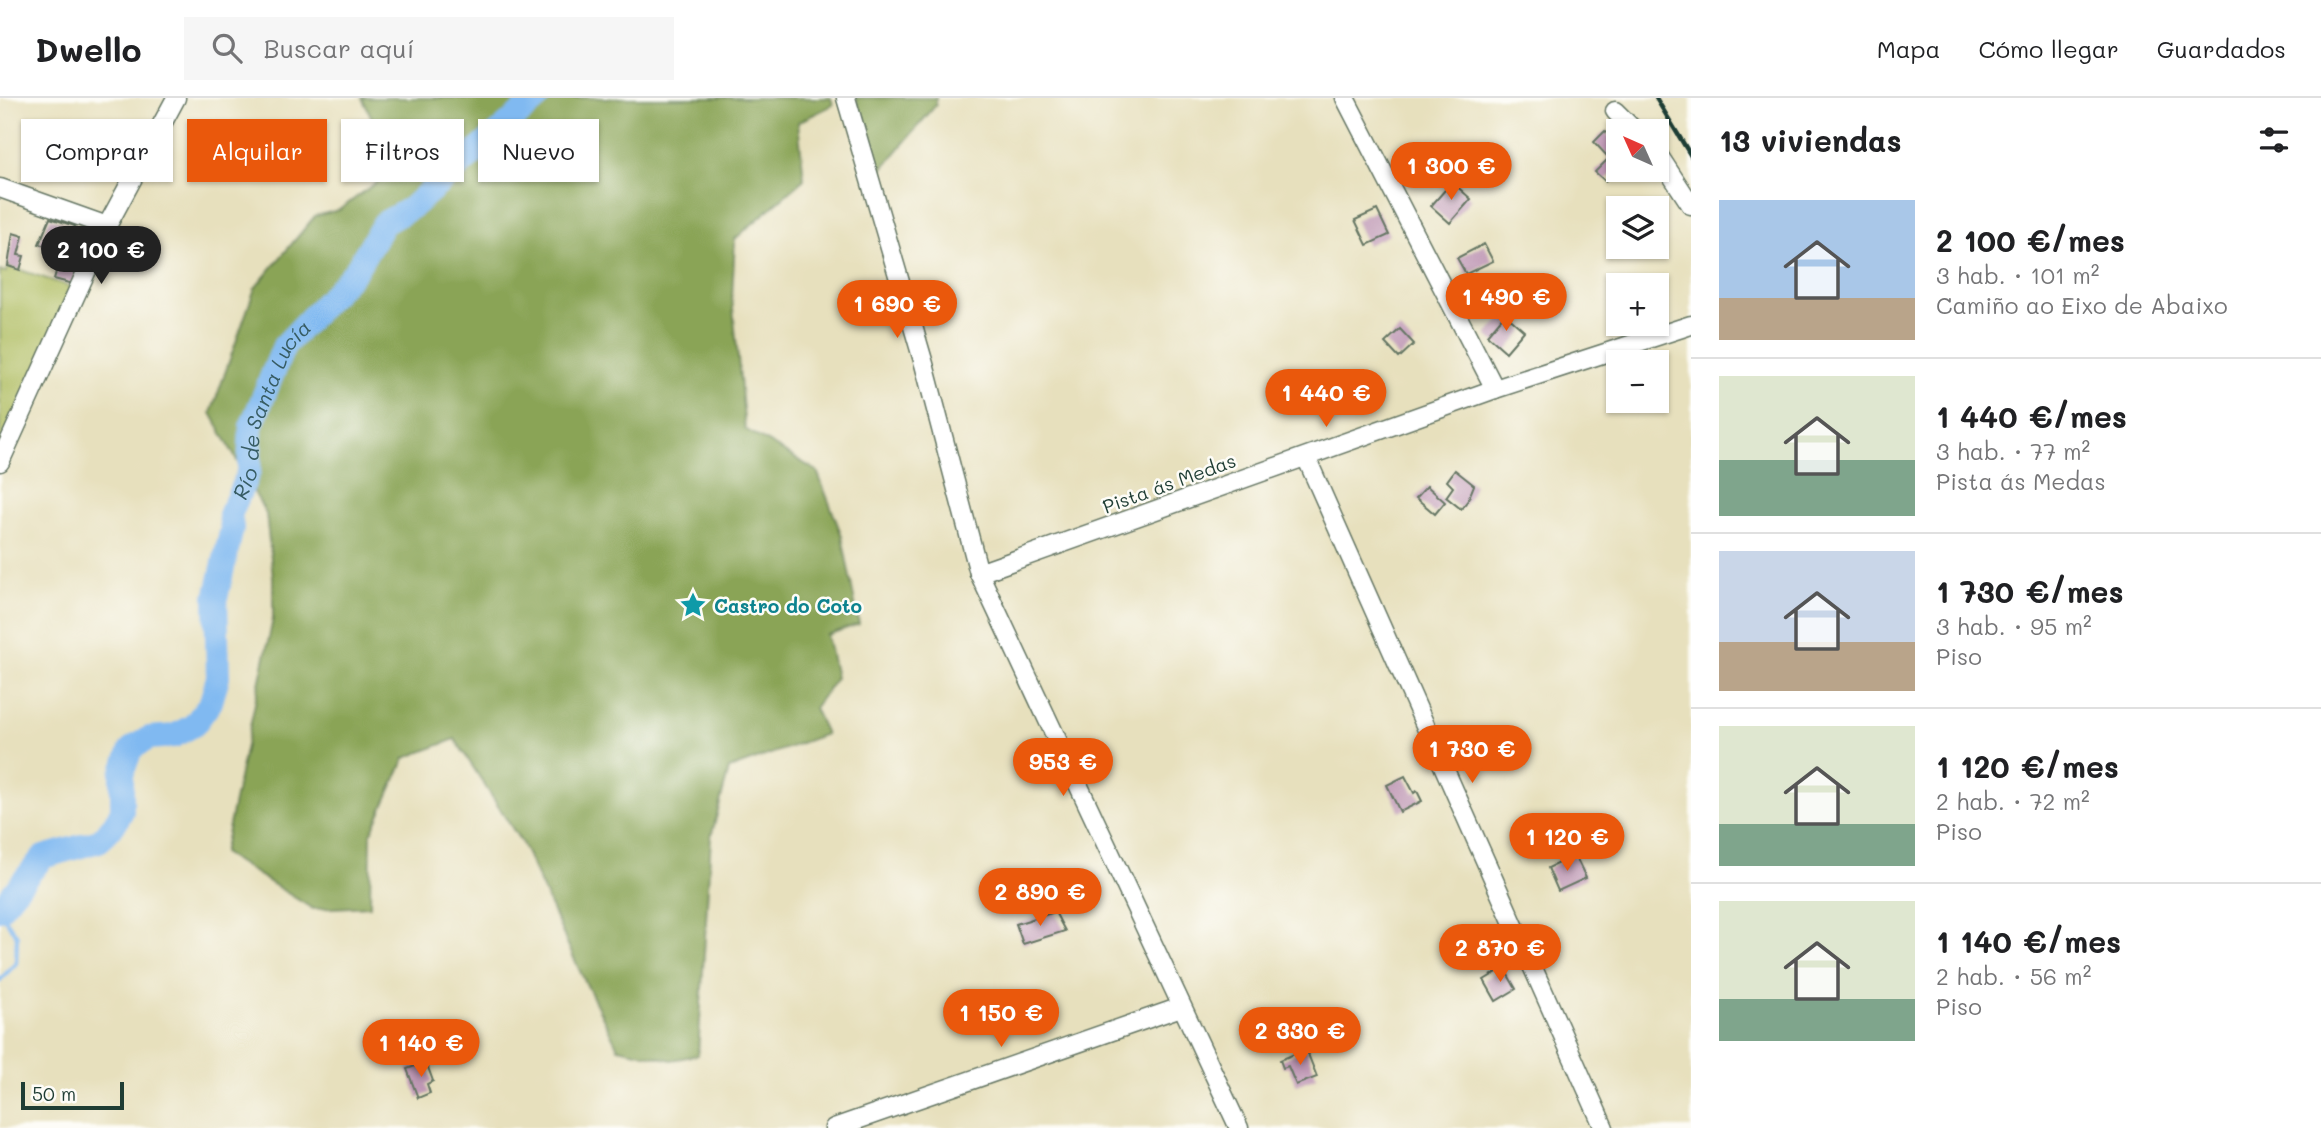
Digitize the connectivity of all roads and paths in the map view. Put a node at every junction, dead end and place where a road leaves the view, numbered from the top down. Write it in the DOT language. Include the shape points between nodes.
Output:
graph roads {
  1 [pos="176,98"];
  2 [pos="846,98"];
  3 [pos="1345,98"];
  4 [pos="1615,111"];
  5 [pos="1623,119"];
  6 [pos="1670,173"];
  7 [pos="0,188"];
  8 [pos="1691,205"];
  9 [pos="107,226"];
  10 [pos="1691,325"];
  11 [pos="1495,388"];
  12 [pos="1306,457"];
  13 [pos="0,462"];
  14 [pos="979,573"];
  15 [pos="1181,1007"];
  16 [pos="834,1128"];
  17 [pos="1239,1128"];
  18 [pos="1604,1128"];
  1 -- 9 [label="street"];
  2 -- 14 [label="street"];
  3 -- 11 [label="street"];
  4 -- 5 [label="street"];
  6 -- 8 [label="street"];
  7 -- 9 [label="street"];
  9 -- 13 [label="street"];
  10 -- 11 [label="street, Pista ás Medas"];
  11 -- 12 [label="street, Pista ás Medas"];
  12 -- 14 [label="street, Pista ás Medas"];
  12 -- 18 [label="street"];
  14 -- 15 [label="street"];
  15 -- 16 [label="street"];
  15 -- 17 [label="street"];
}
